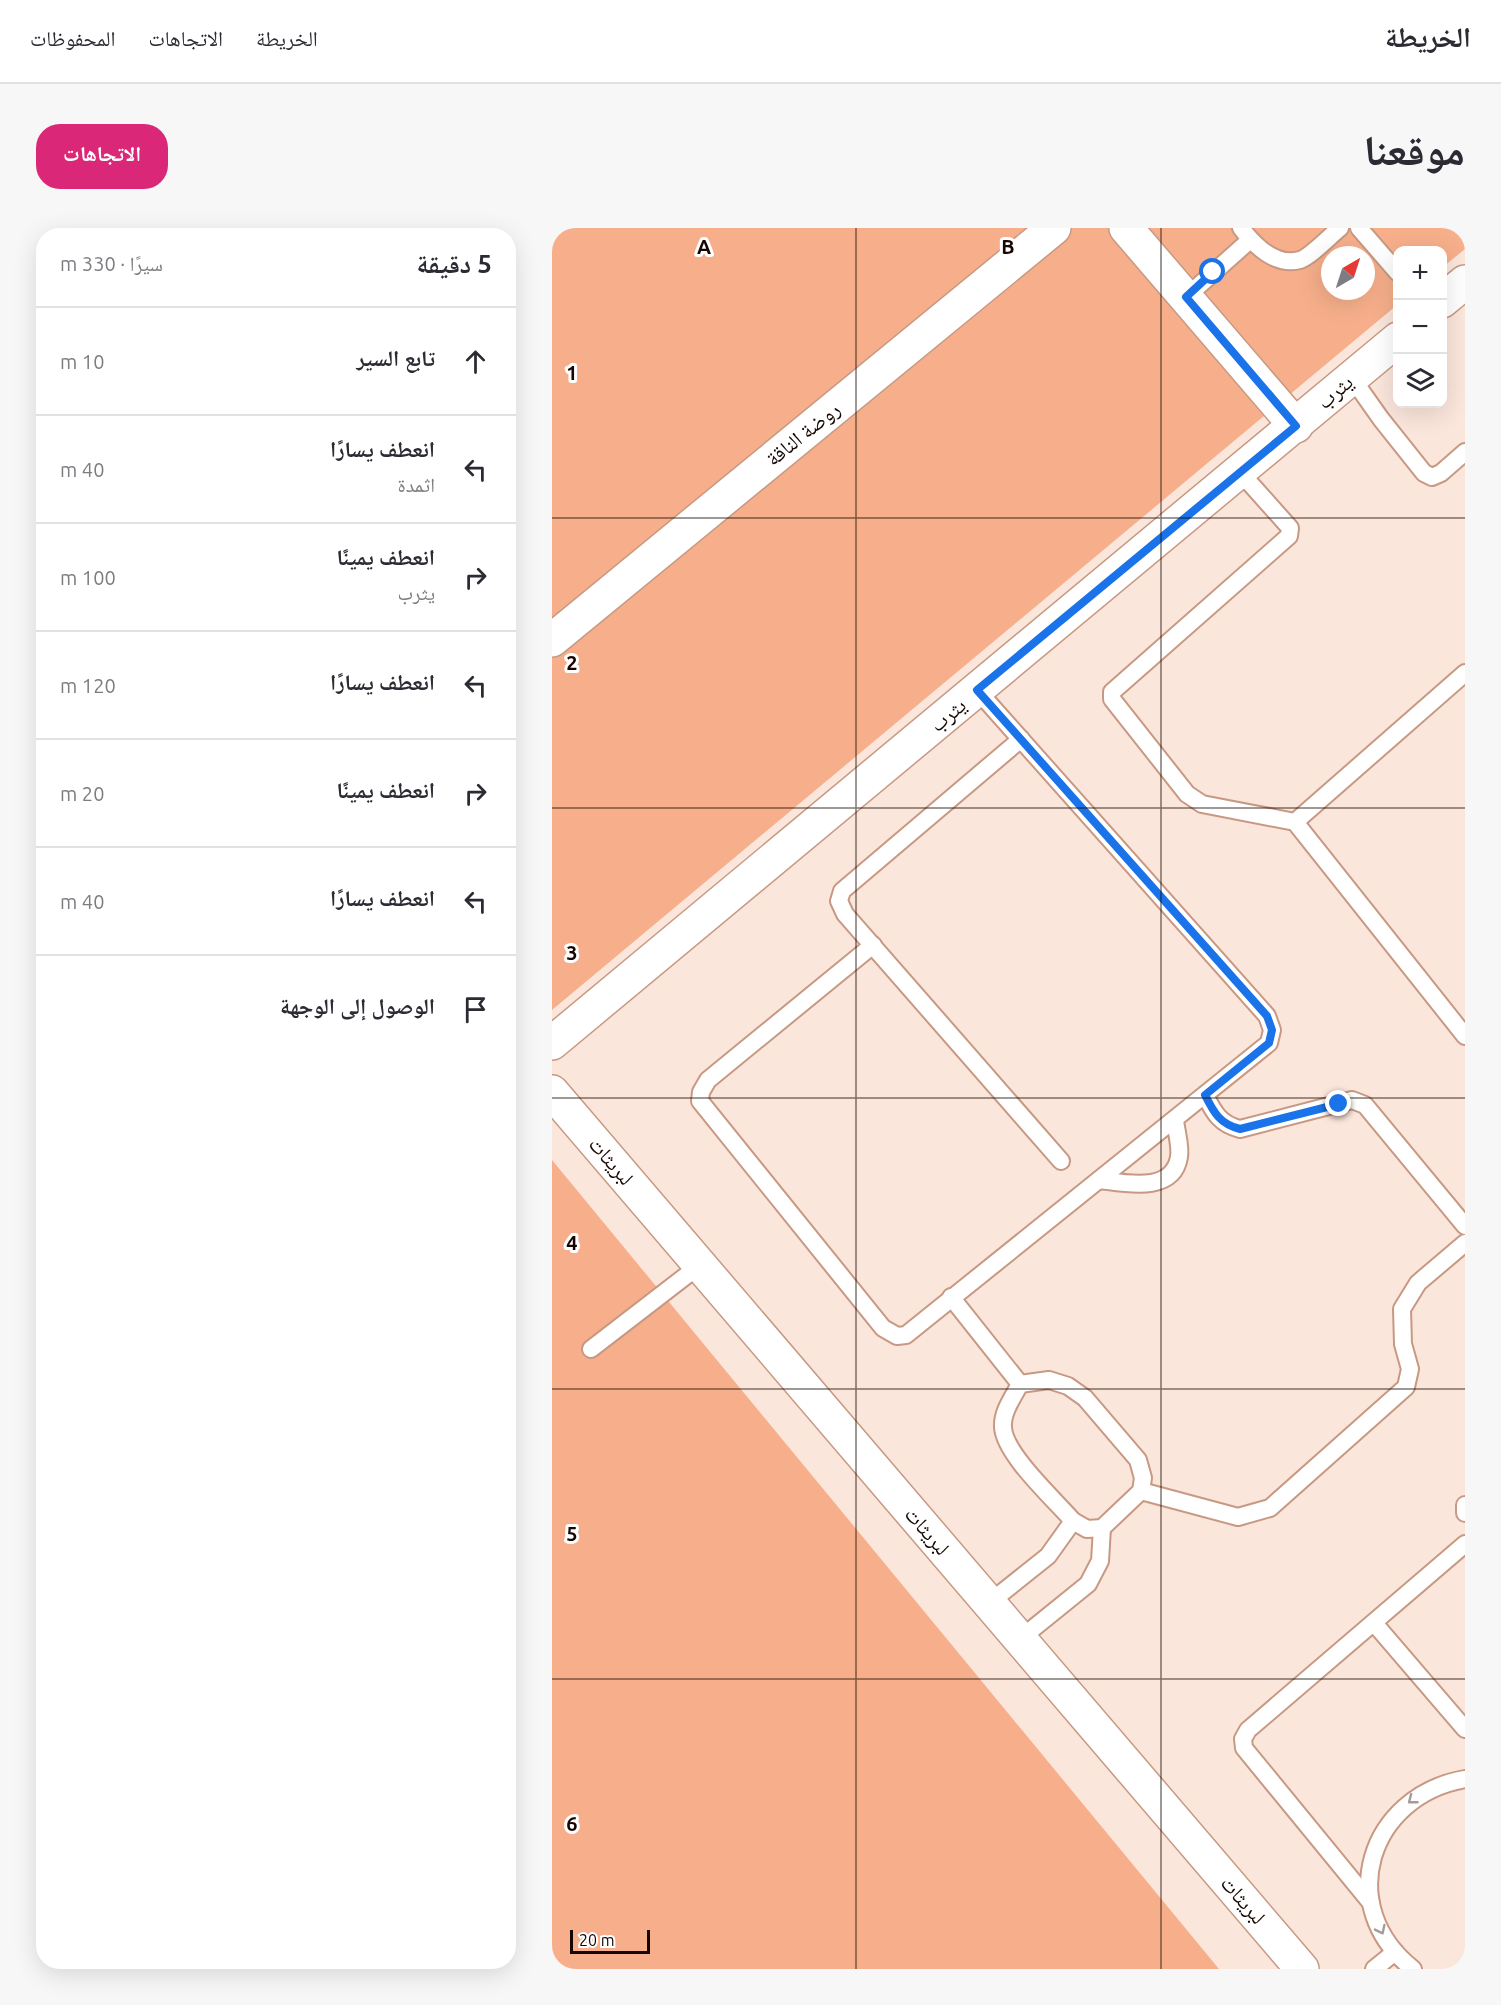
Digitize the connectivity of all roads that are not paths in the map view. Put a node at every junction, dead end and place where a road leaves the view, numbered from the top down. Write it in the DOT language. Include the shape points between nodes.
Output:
graph roads {
  1 [pos="1054,228"];
  2 [pos="1126,228"];
  3 [pos="1340,228"];
  4 [pos="1359,228"];
  5 [pos="1246,234"];
  6 [pos="1393,267"];
  7 [pos="1465,282"];
  8 [pos="1186,297"];
  9 [pos="1444,300"];
  10 [pos="1393,343"];
  11 [pos="1352,378"];
  12 [pos="1296,426"];
  13 [pos="1465,452"];
  14 [pos="1240,472"];
  15 [pos="552,640"];
  16 [pos="1465,673"];
  17 [pos="977,690"];
  18 [pos="1021,739"];
  19 [pos="1295,822"];
  20 [pos="873,945"];
  21 [pos="1465,1036"];
  22 [pos="552,1043"];
  23 [pos="552,1092"];
  24 [pos="1205,1095"];
  25 [pos="1174,1120"];
  26 [pos="1061,1161"];
  27 [pos="1099,1180"];
  28 [pos="1465,1226"];
  29 [pos="1465,1243"];
  30 [pos="700,1265"];
  31 [pos="951,1298"];
  32 [pos="591,1350"];
  33 [pos="1020,1384"];
  34 [pos="1141,1491"];
  35 [pos="1465,1505"];
  36 [pos="1465,1513"];
  37 [pos="1073,1521"];
  38 [pos="1102,1528"];
  39 [pos="1465,1544"];
  40 [pos="989,1603"];
  41 [pos="1374,1623"];
  42 [pos="1020,1639"];
  43 [pos="1465,1729"];
  44 [pos="1465,1779"];
  45 [pos="1371,1903"];
  46 [pos="1395,1952"];
  47 [pos="1302,1969"];
  48 [pos="1374,1969"];
  49 [pos="1413,1969"];
  1 -- 15 [label="street, روضة الناقة"];
  2 -- 8 [label="street"];
  3 -- 5 [label="lane" via="1300,260 1279,259"];
  4 -- 6 [label="lane"];
  5 -- 8 [label="lane"];
  7 -- 9 [label="street"];
  8 -- 12 [label="street"];
  10 -- 11 [label="street, يثرب"];
  11 -- 12 [label="street, يثرب"];
  11 -- 13 [label="lane" via="1424,473 1432,477 1441,473"];
  12 -- 14 [label="street, يثرب"];
  14 -- 17 [label="street, يثرب"];
  14 -- 19 [label="lane" via="1290,528 1288,537 1111,695 1187,794 1202,804"];
  16 -- 19 [label="lane"];
  17 -- 18 [label="lane"];
  17 -- 22 [label="street, يثرب"];
  18 -- 20 [label="lane" via="842,891 839,901 845,914"];
  18 -- 24 [label="lane" via="1267,1016 1272,1030 1269,1043"];
  19 -- 21 [label="lane"];
  20 -- 26 [label="lane"];
  20 -- 31 [label="lane" via="708,1080 700,1101 884,1328 897,1336 906,1335"];
  23 -- 30 [label="street, لبريثات"];
  24 -- 25 [label="lane"];
  24 -- 28 [label="lane" via="1216,1116 1227,1126 1240,1129 1352,1100 1365,1105"];
  25 -- 27 [label="lane"];
  25 -- 27 [label="lane" via="1179,1156 1173,1170 1162,1180 1140,1185"];
  27 -- 31 [label="lane"];
  29 -- 34 [label="lane" via="1418,1283 1402,1309 1403,1344 1410,1369 1406,1387 1270,1508 1238,1517"];
  30 -- 32 [label="lane"];
  30 -- 40 [label="street, لبريثات"];
  31 -- 33 [label="lane"];
  33 -- 34 [label="lane" via="1049,1380 1068,1386 1085,1398 1138,1460 1143,1478"];
  33 -- 37 [label="lane" via="1005,1413 1003,1429 1012,1450"];
  34 -- 38 [label="lane"];
  35 -- 36 [label="lane"];
  37 -- 38 [label="lane" via="1087,1529"];
  37 -- 40 [label="lane" via="1048,1556"];
  38 -- 42 [label="lane" via="1100,1560 1088,1584"];
  39 -- 41 [label="lane"];
  40 -- 42 [label="street, لبريثات"];
  41 -- 43 [label="lane"];
  41 -- 45 [label="lane" via="1248,1730 1243,1739 1244,1748"];
  42 -- 47 [label="street, لبريثات"];
  44 -- 45 [label="lane, one-way" via="1426,1790 1392,1819 1372,1858"];
  45 -- 46 [label="lane, one-way"];
  46 -- 48 [label="lane"];
  46 -- 49 [label="lane"];
}
